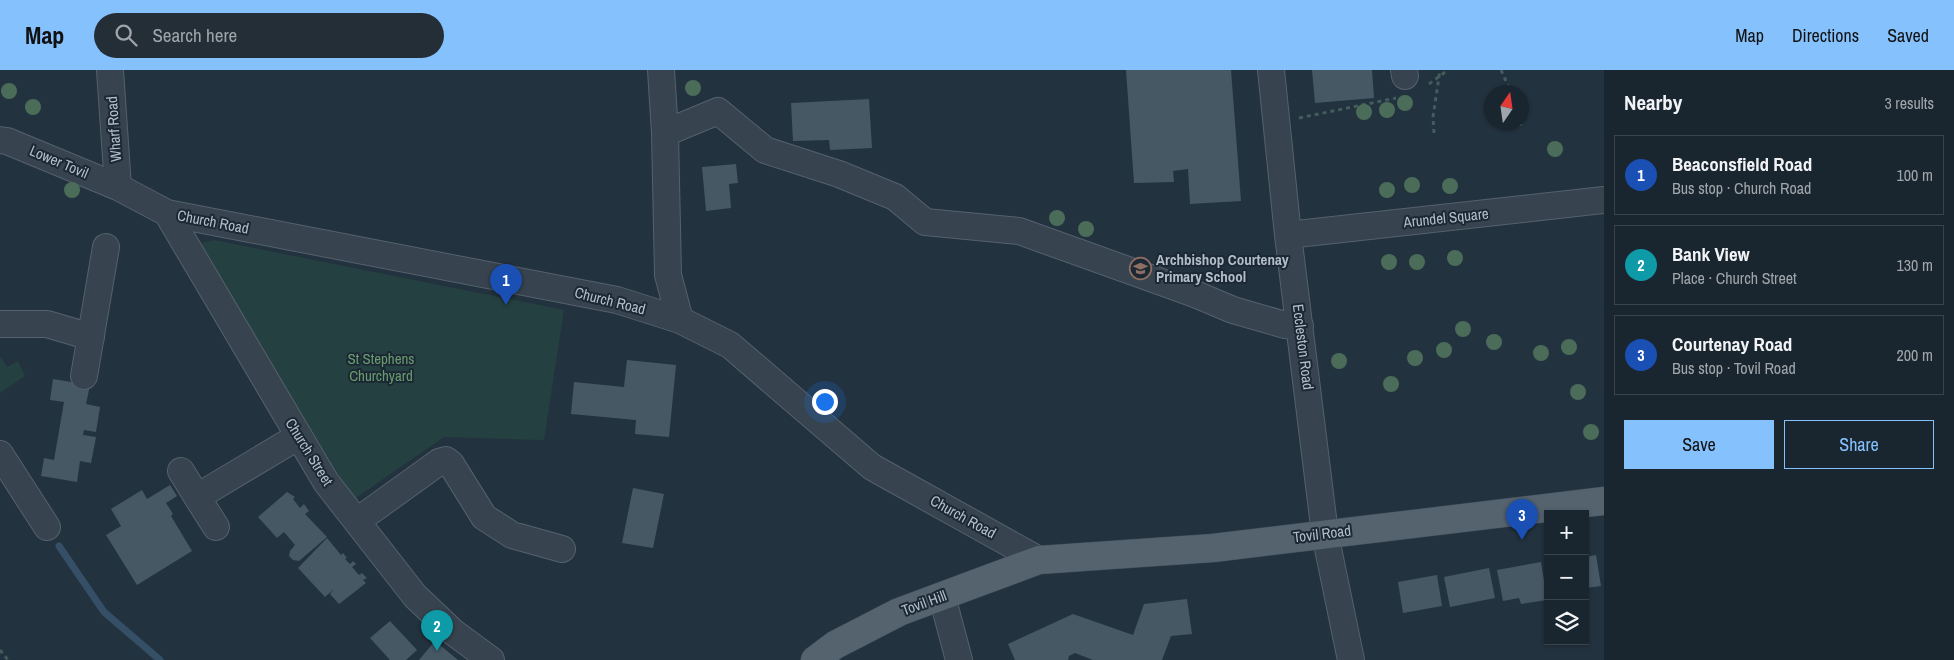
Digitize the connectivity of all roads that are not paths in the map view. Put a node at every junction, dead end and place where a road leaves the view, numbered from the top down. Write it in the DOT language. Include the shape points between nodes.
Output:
graph roads {
  1 [pos="110,70"];
  2 [pos="661,70"];
  3 [pos="1271,70"];
  4 [pos="665,133"];
  5 [pos="0,140"];
  6 [pos="118,187"];
  7 [pos="1604,200"];
  8 [pos="168,213"];
  9 [pos="1288,235"];
  10 [pos="106,247"];
  11 [pos="680,320"];
  12 [pos="0,324"];
  13 [pos="1300,326"];
  14 [pos="91,337"];
  15 [pos="84,376"];
  16 [pos="299,436"];
  17 [pos="0,454"];
  18 [pos="181,471"];
  19 [pos="197,497"];
  20 [pos="1604,501"];
  21 [pos="357,521"];
  22 [pos="47,527"];
  23 [pos="216,527"];
  24 [pos="1325,534"];
  25 [pos="562,549"];
  26 [pos="1040,560"];
  27 [pos="942,596"];
  28 [pos="491,660"];
  29 [pos="815,660"];
  30 [pos="959,660"];
  31 [pos="1352,660"];
  1 -- 6 [label="street, Wharf Road"];
  2 -- 4 [label="street"];
  3 -- 9 [label="street, Eccleston Road"];
  4 -- 11 [label="street" via="668,275"];
  4 -- 13 [label="street" via="718,111 765,150 895,197 925,222 1019,231 1233,310"];
  5 -- 6 [label="street, Lower Tovil" via="7,140"];
  6 -- 8 [label="street, Church Road"];
  7 -- 9 [label="street, Arundel Square"];
  8 -- 11 [label="street, Church Road" via="617,300"];
  8 -- 16 [label="street, Church Street"];
  9 -- 13 [label="street, Eccleston Road"];
  10 -- 14 [label="street"];
  11 -- 26 [label="street, Church Road" via="730,345 872,467"];
  12 -- 14 [label="street" via="47,324"];
  13 -- 24 [label="street, Eccleston Road"];
  14 -- 15 [label="street"];
  16 -- 19 [label="street"];
  16 -- 21 [label="street, Church Street" via="326,482"];
  17 -- 22 [label="street"];
  18 -- 19 [label="street"];
  19 -- 23 [label="street"];
  20 -- 24 [label="main road, Tovil Road"];
  21 -- 25 [label="street" via="446,460 484,517 512,535"];
  21 -- 28 [label="street, Church Street" via="415,596 453,632"];
  24 -- 26 [label="main road, Tovil Road" via="1212,548"];
  24 -- 31 [label="street, Eccleston Road"];
  26 -- 27 [label="main road, Tovil Hill"];
  27 -- 29 [label="main road, Tovil Hill" via="899,612 835,645"];
  27 -- 30 [label="street"];
}
